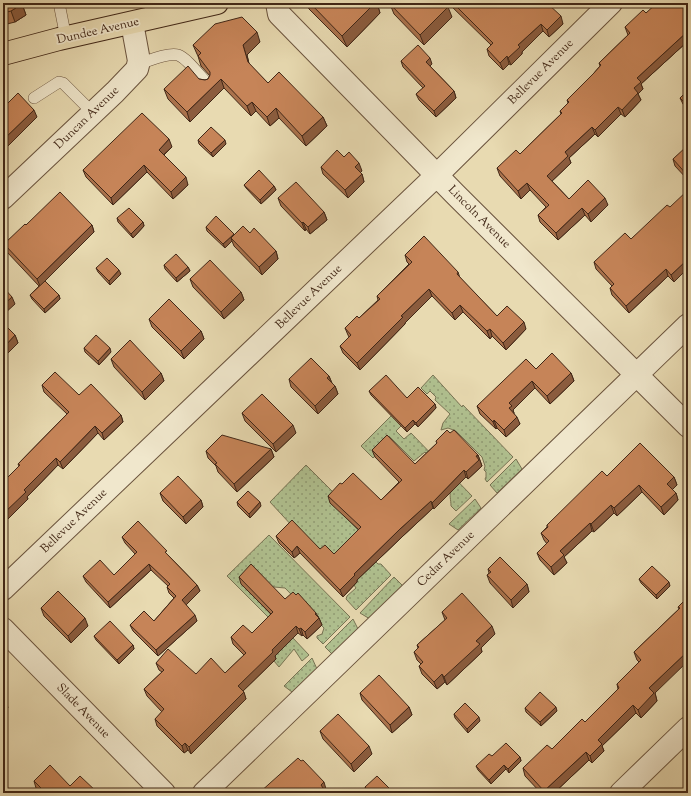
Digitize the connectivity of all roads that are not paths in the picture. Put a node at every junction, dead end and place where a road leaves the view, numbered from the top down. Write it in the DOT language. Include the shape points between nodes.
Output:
graph roads {
  1 [pos="60,3"];
  2 [pos="217,3"];
  3 [pos="277,3"];
  4 [pos="611,3"];
  5 [pos="132,23"];
  6 [pos="66,38"];
  7 [pos="3,54"];
  8 [pos="139,64"];
  9 [pos="207,83"];
  10 [pos="34,98"];
  11 [pos="92,113"];
  12 [pos="437,175"];
  13 [pos="6,191"];
  14 [pos="688,325"];
  15 [pos="637,374"];
  16 [pos="688,426"];
  17 [pos="3,589"];
  18 [pos="3,629"];
  19 [pos="688,728"];
  20 [pos="164,793"];
  21 [pos="204,793"];
  22 [pos="621,793"];
  1 -- 6 [label="lane"];
  2 -- 5 [label="main road, Dundee Avenue"];
  3 -- 12 [label="street, Lincoln Avenue" via="279,14"];
  4 -- 12 [label="street, Bellevue Avenue"];
  5 -- 6 [label="main road, Dundee Avenue"];
  5 -- 8 [label="street"];
  6 -- 7 [label="main road, Dundee Avenue"];
  8 -- 9 [label="lane" via="173,54 178,55"];
  8 -- 11 [label="street, Duncan Avenue" via="132,76"];
  10 -- 11 [label="lane" via="59,82"];
  11 -- 13 [label="street, Duncan Avenue"];
  12 -- 15 [label="street, Lincoln Avenue"];
  12 -- 17 [label="street, Bellevue Avenue"];
  14 -- 15 [label="street, Cedar Avenue"];
  15 -- 16 [label="street, Lincoln Avenue"];
  15 -- 21 [label="street, Cedar Avenue"];
  18 -- 20 [label="street, Slade Avenue"];
  19 -- 22 [label="street"];
}
